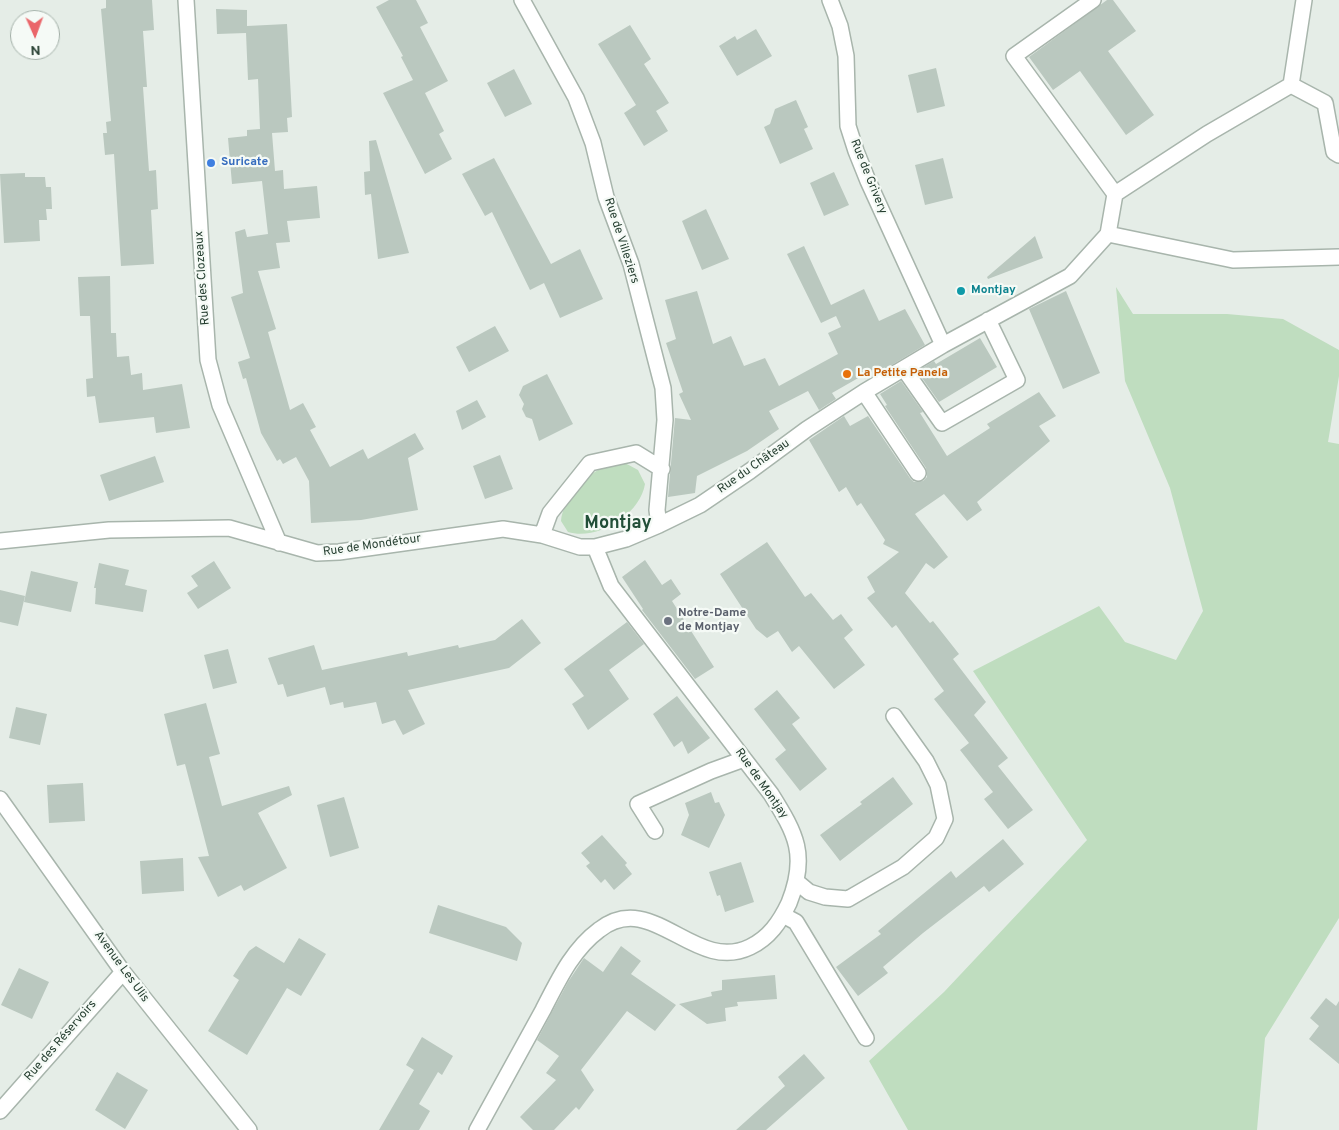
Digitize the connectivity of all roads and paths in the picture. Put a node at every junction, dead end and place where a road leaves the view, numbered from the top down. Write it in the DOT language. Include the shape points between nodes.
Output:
graph roads {
  1 [pos="186,0"];
  2 [pos="522,0"];
  3 [pos="830,0"];
  4 [pos="1093,0"];
  5 [pos="1304,0"];
  6 [pos="1290,85"];
  7 [pos="1339,154"];
  8 [pos="1115,194"];
  9 [pos="1108,234"];
  10 [pos="1339,257"];
  11 [pos="988,320"];
  12 [pos="944,345"];
  13 [pos="904,369"];
  14 [pos="864,392"];
  15 [pos="662,469"];
  16 [pos="918,473"];
  17 [pos="659,525"];
  18 [pos="542,535"];
  19 [pos="0,541"];
  20 [pos="279,542"];
  21 [pos="595,547"];
  22 [pos="894,716"];
  23 [pos="744,759"];
  24 [pos="0,800"];
  25 [pos="655,832"];
  26 [pos="797,882"];
  27 [pos="783,915"];
  28 [pos="122,972"];
  29 [pos="866,1038"];
  30 [pos="0,1111"];
  31 [pos="249,1130"];
  32 [pos="478,1130"];
  1 -- 20 [label="street, Rue des Clozeaux" via="208,360 224,414"];
  2 -- 15 [label="street, Rue de Villeziers" via="576,98 593,143 606,197 631,264 663,388"];
  3 -- 12 [label="street, Rue de Grivery" via="846,56 848,126 856,151"];
  4 -- 8 [label="street" via="1014,56"];
  5 -- 6 [label="street"];
  6 -- 7 [label="street" via="1325,103 1334,152"];
  6 -- 8 [label="street"];
  8 -- 9 [label="street"];
  9 -- 10 [label="street" via="1233,260"];
  9 -- 11 [label="street, Rue du Château" via="1070,276"];
  11 -- 12 [label="street, Rue du Château"];
  11 -- 13 [label="street" via="1017,380 942,423"];
  12 -- 13 [label="street, Rue du Château"];
  13 -- 14 [label="street, Rue du Château"];
  14 -- 16 [label="street"];
  14 -- 17 [label="street, Rue du Château" via="700,505"];
  15 -- 17 [label="street, Rue de Villeziers" via="657,510"];
  15 -- 18 [label="street" via="636,453 590,464 550,513"];
  17 -- 21 [label="street, Rue du Château" via="626,540"];
  18 -- 20 [label="street, Rue de Mondétour" via="503,529 316,553"];
  18 -- 21 [label="street, Rue de Mondétour" via="580,547"];
  19 -- 20 [label="street, Rue de Mondétour" via="109,530 229,528"];
  21 -- 23 [label="street, Rue de Montjay" via="611,586"];
  22 -- 26 [label="street" via="926,760 938,785 945,819 936,838 903,867 848,899 809,892"];
  23 -- 25 [label="street" via="638,804"];
  23 -- 26 [label="street, Rue de Montjay" via="793,830 799,856"];
  24 -- 28 [label="street, Avenue Les Ulis"];
  26 -- 27 [label="street, Rue de Montjay"];
  27 -- 29 [label="street" via="796,922"];
  27 -- 32 [label="street, Rue de Montjay" via="770,934 738,953 712,952 651,921 622,918 599,929 561,973"];
  28 -- 30 [label="street, Rue des Réservoirs"];
  28 -- 31 [label="street, Avenue Les Ulis"];
}
